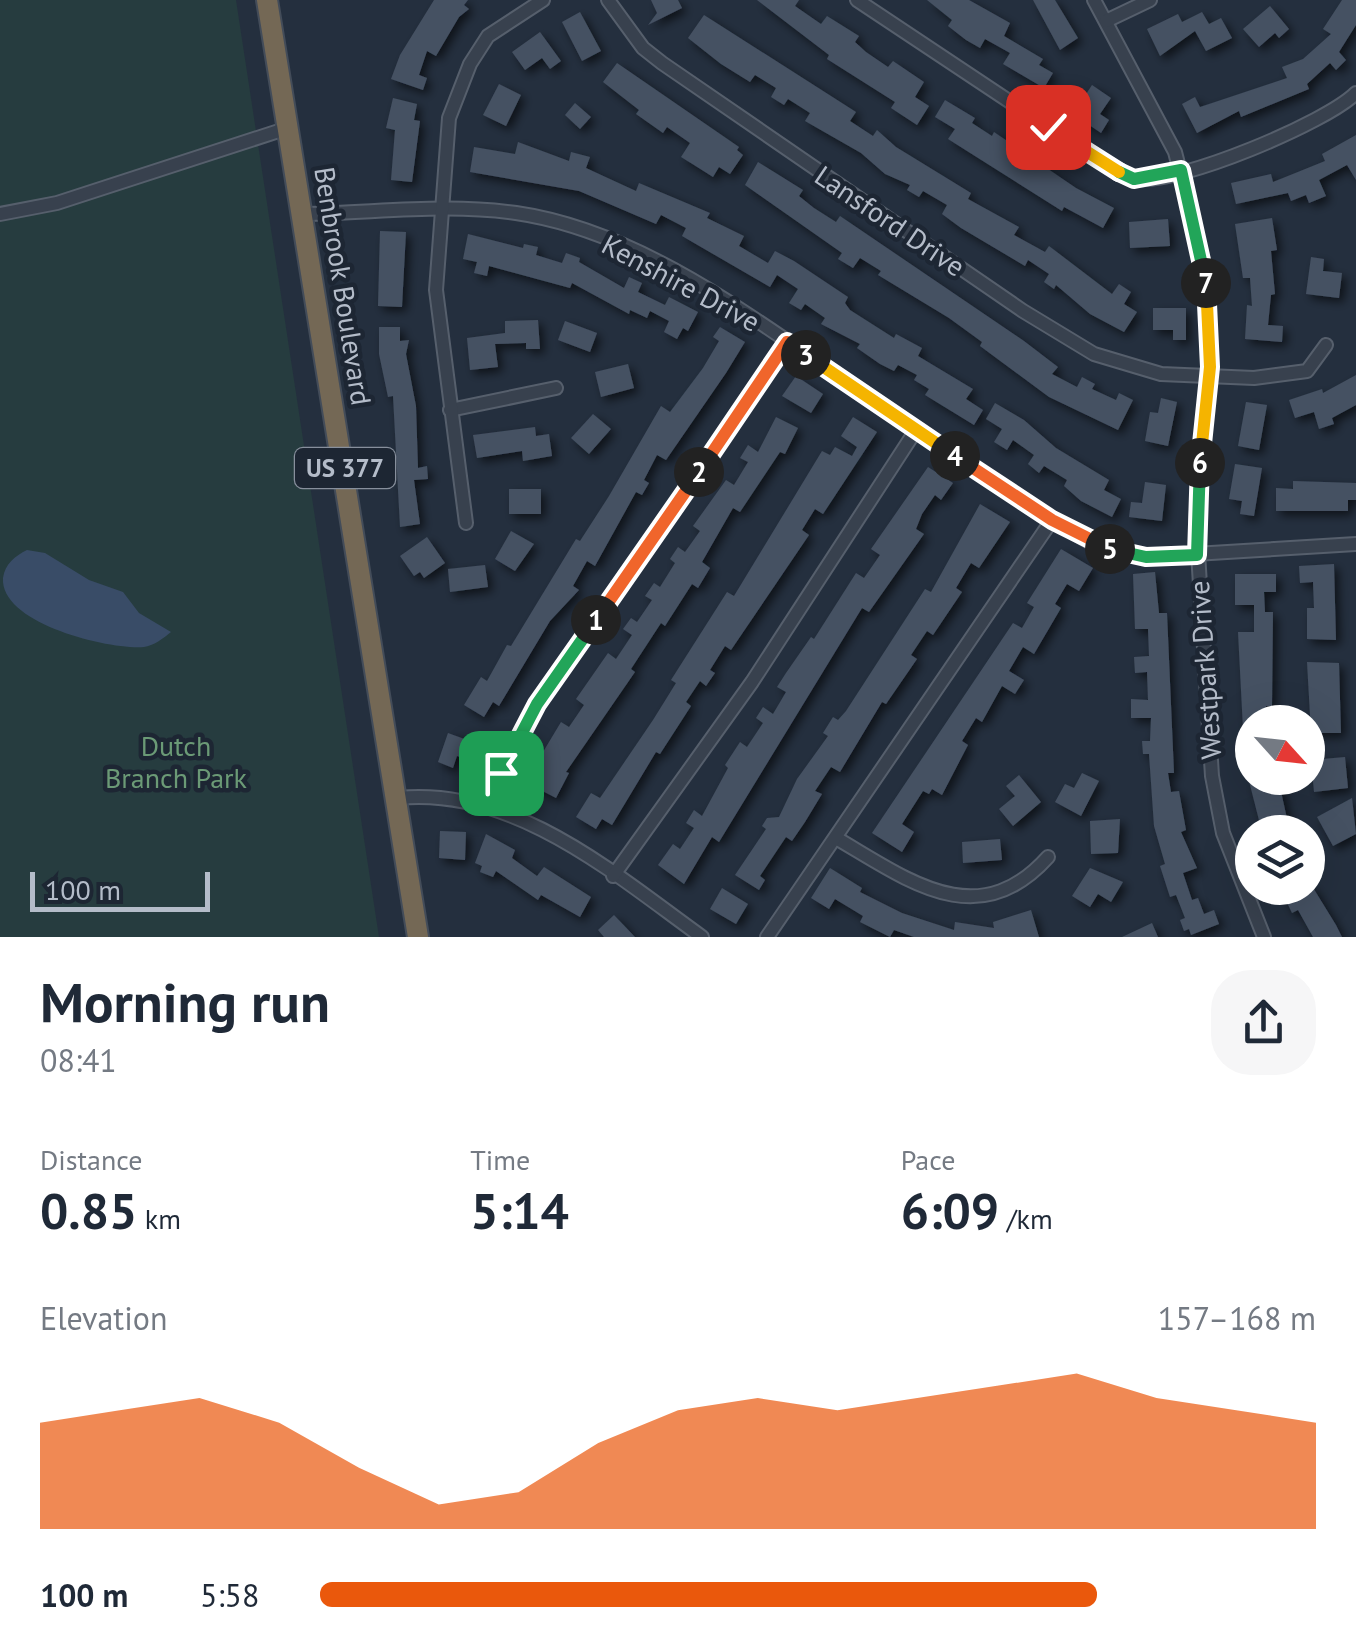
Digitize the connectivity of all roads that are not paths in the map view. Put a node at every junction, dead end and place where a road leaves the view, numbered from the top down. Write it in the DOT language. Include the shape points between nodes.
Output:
graph roads {
  1 [pos="267,0"];
  2 [pos="542,0"];
  3 [pos="608,0"];
  4 [pos="858,0"];
  5 [pos="1094,0"];
  6 [pos="1150,0"];
  7 [pos="1106,21"];
  8 [pos="1356,93"];
  9 [pos="288,128"];
  10 [pos="1181,170"];
  11 [pos="441,207"];
  12 [pos="0,214"];
  13 [pos="304,214"];
  14 [pos="787,342"];
  15 [pos="1326,345"];
  16 [pos="1209,377"];
  17 [pos="556,388"];
  18 [pos="450,410"];
  19 [pos="916,430"];
  20 [pos="1052,520"];
  21 [pos="466,523"];
  22 [pos="1356,544"];
  23 [pos="1197,555"];
  24 [pos="399,798"];
  25 [pos="496,807"];
  26 [pos="836,838"];
  27 [pos="1048,857"];
  28 [pos="613,876"];
  29 [pos="692,934"];
  30 [pos="418,937"];
  31 [pos="766,937"];
  32 [pos="1264,937"];
  1 -- 9 [label="highway, Benbrook Boulevard / US 377"];
  2 -- 11 [label="street" via="488,36 470,64 449,118"];
  3 -- 16 [label="street, Lansford Drive" via="662,63 1055,332 1131,367"];
  4 -- 10 [label="street" via="1102,164 1134,179"];
  5 -- 7 [label="street, Westpark Drive"];
  6 -- 7 [label="street"];
  7 -- 10 [label="street, Westpark Drive"];
  8 -- 10 [label="street" via="1297,130"];
  9 -- 12 [label="street" via="57,203"];
  9 -- 13 [label="highway, Benbrook Boulevard / US 377"];
  10 -- 16 [label="street, Westpark Drive" via="1206,272"];
  11 -- 13 [label="street, Kenshire Drive"];
  11 -- 14 [label="street, Kenshire Drive" via="536,217 609,241"];
  11 -- 18 [label="street" via="436,290"];
  13 -- 24 [label="highway, Benbrook Boulevard / US 377"];
  14 -- 19 [label="street, Kenshire Drive"];
  14 -- 25 [label="street" via="537,704 501,773"];
  15 -- 16 [label="street, Lansford Drive" via="1307,371"];
  16 -- 23 [label="street, Westpark Drive"];
  17 -- 18 [label="street"];
  18 -- 21 [label="street"];
  19 -- 20 [label="street, Kenshire Drive"];
  19 -- 28 [label="street" via="752,682"];
  20 -- 23 [label="street, Kenshire Drive" via="1124,554"];
  20 -- 26 [label="street"];
  22 -- 23 [label="street, Kenshire Drive"];
  23 -- 32 [label="street, Westpark Drive" via="1212,776 1223,832"];
  24 -- 25 [label="street"];
  24 -- 30 [label="highway, Benbrook Boulevard / US 377"];
  25 -- 28 [label="street"];
  26 -- 27 [label="street" via="916,885 972,896 1018,887"];
  26 -- 31 [label="street"];
  28 -- 29 [label="street"];
}
